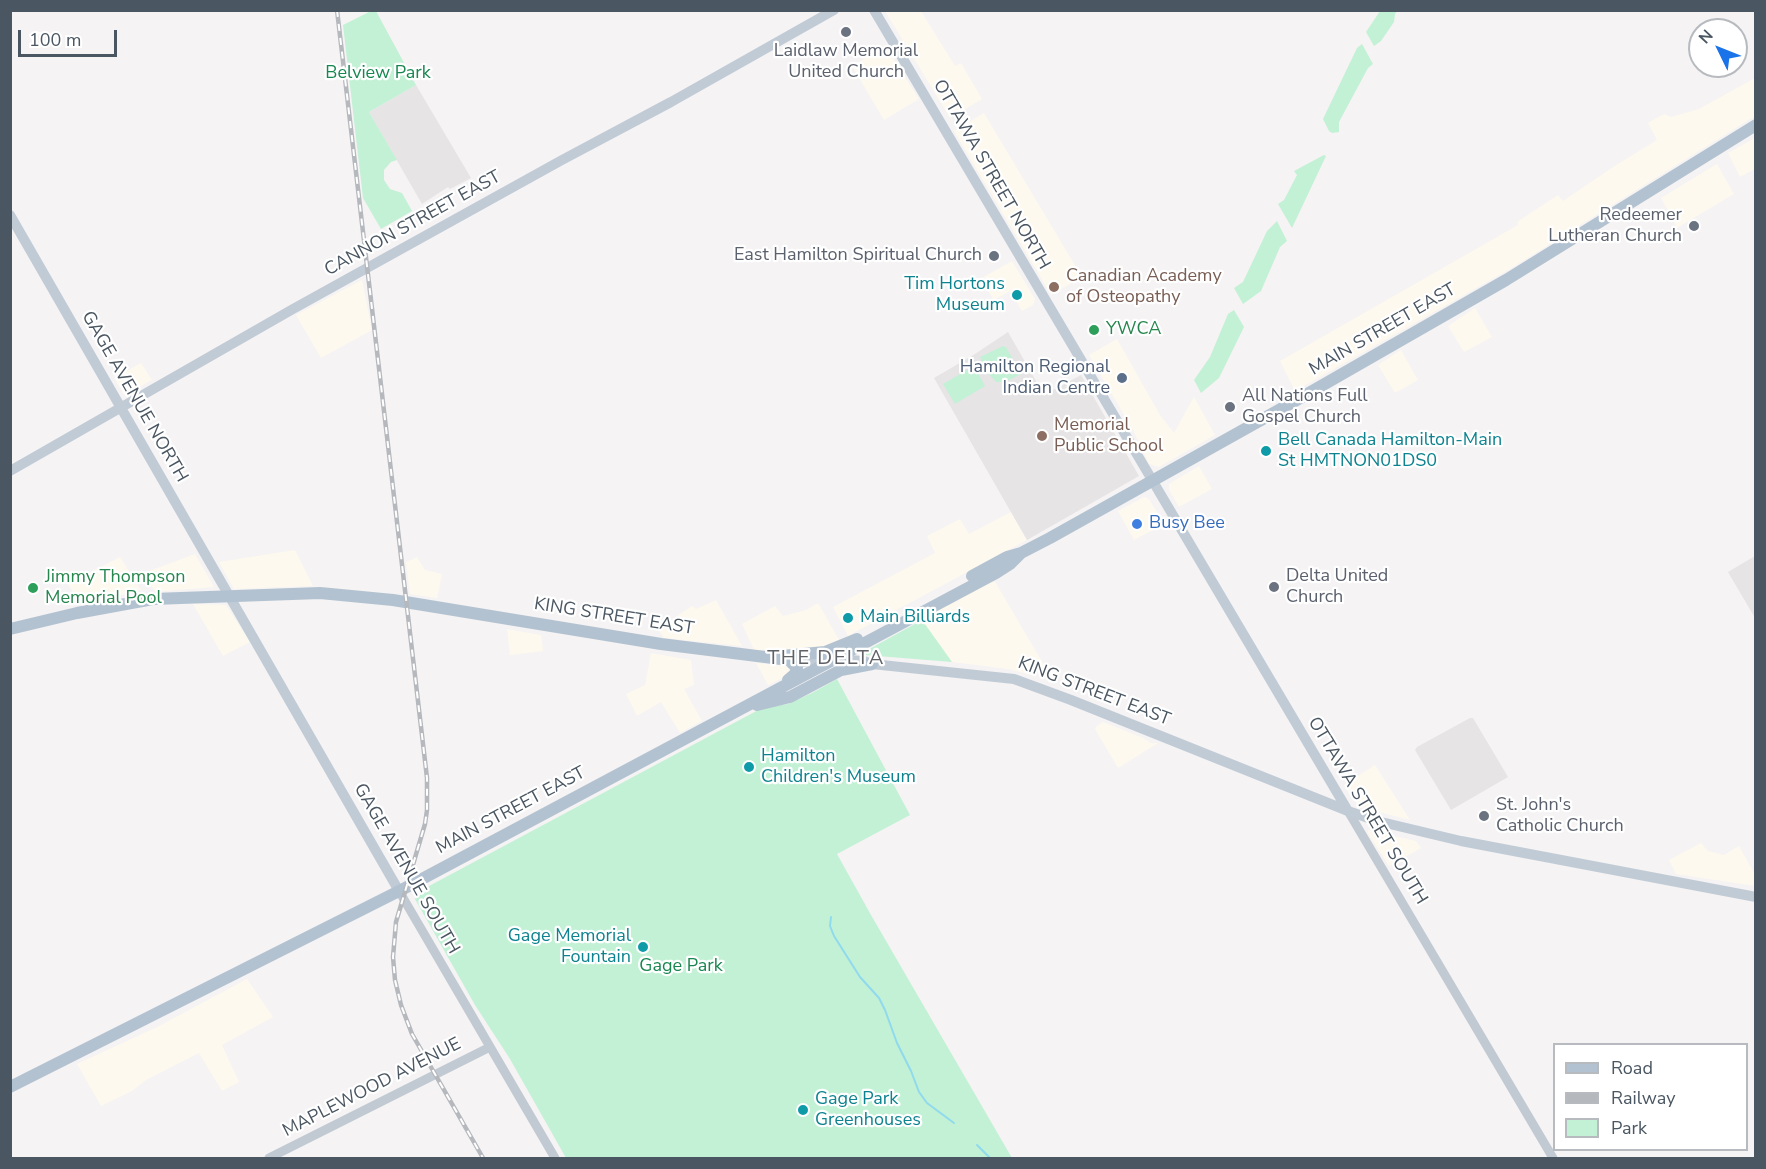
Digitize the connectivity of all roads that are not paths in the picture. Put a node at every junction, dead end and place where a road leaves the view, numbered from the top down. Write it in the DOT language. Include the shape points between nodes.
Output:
graph roads {
  1 [pos="834,10"];
  2 [pos="874,10"];
  3 [pos="1755,125"];
  4 [pos="10,215"];
  5 [pos="121,408"];
  6 [pos="10,471"];
  7 [pos="1152,480"];
  8 [pos="1021,553"];
  9 [pos="229,596"];
  10 [pos="10,629"];
  11 [pos="771,657"];
  12 [pos="834,659"];
  13 [pos="789,660"];
  14 [pos="872,664"];
  15 [pos="773,691"];
  16 [pos="730,714"];
  17 [pos="1348,811"];
  18 [pos="399,891"];
  19 [pos="1755,897"];
  20 [pos="490,1047"];
  21 [pos="10,1087"];
  22 [pos="269,1158"];
  23 [pos="555,1158"];
  24 [pos="1553,1158"];
  1 -- 5 [label="main road, CANNON STREET EAST"];
  2 -- 7 [label="main road, OTTAWA STREET NORTH"];
  3 -- 7 [label="main road, MAIN STREET EAST" via="1506,280"];
  4 -- 5 [label="main road, GAGE AVENUE NORTH"];
  5 -- 6 [label="main road, CANNON STREET EAST"];
  5 -- 9 [label="main road, GAGE AVENUE NORTH"];
  7 -- 8 [label="main road, MAIN STREET EAST"];
  7 -- 17 [label="main road, OTTAWA STREET SOUTH"];
  8 -- 11 [label="main road, MAIN STREET EAST" via="837,649"];
  8 -- 12 [label="main road, MAIN STREET EAST" via="1002,569"];
  9 -- 10 [label="main road, KING STREET EAST" via="153,600"];
  9 -- 11 [label="main road, KING STREET EAST" via="365,596 661,644"];
  9 -- 18 [label="main road, GAGE AVENUE SOUTH"];
  11 -- 13 [label="main road, KING STREET EAST"];
  12 -- 13 [label="main road, KING STREET EAST"];
  12 -- 14 [label="main road, KING STREET EAST"];
  12 -- 15 [label="main road, MAIN STREET EAST"];
  13 -- 15 [label="main road" via="797,671"];
  14 -- 16 [label="main road" via="841,670 790,697"];
  14 -- 17 [label="main road, KING STREET EAST" via="1026,682"];
  15 -- 16 [label="main road, MAIN STREET EAST"];
  16 -- 18 [label="main road, MAIN STREET EAST"];
  17 -- 19 [label="main road, KING STREET EAST" via="1461,841"];
  17 -- 24 [label="street, OTTAWA STREET SOUTH"];
  18 -- 20 [label="street, GAGE AVENUE SOUTH"];
  18 -- 21 [label="main road, MAIN STREET EAST"];
  20 -- 22 [label="street, MAPLEWOOD AVENUE"];
  20 -- 23 [label="street, GAGE AVENUE SOUTH"];
}
